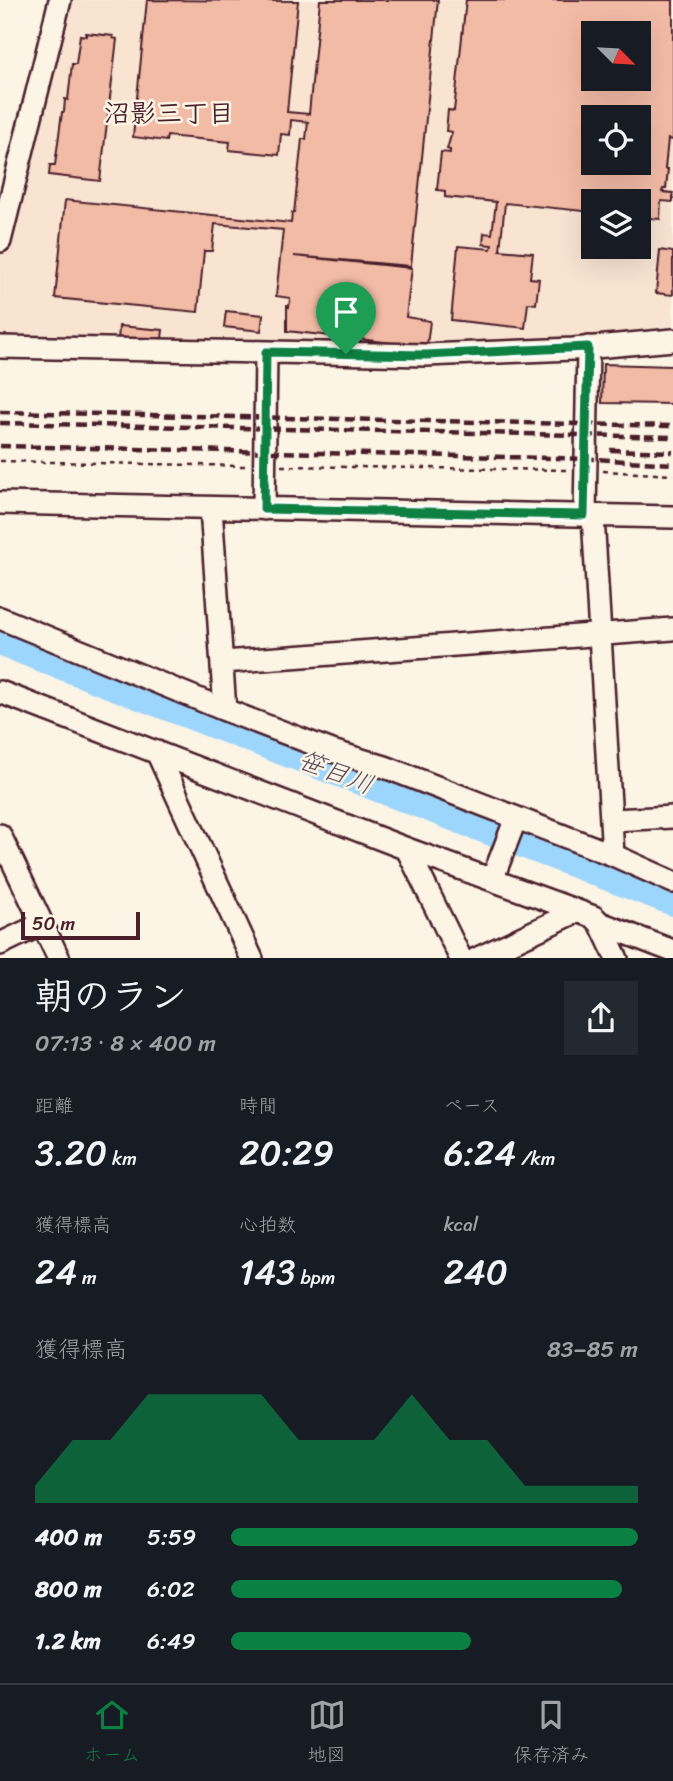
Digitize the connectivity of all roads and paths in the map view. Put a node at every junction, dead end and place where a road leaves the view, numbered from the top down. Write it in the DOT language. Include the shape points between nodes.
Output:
graph roads {
  1 [pos="60,0"];
  2 [pos="0,241"];
  3 [pos="673,340"];
  4 [pos="0,347"];
  5 [pos="588,347"];
  6 [pos="266,352"];
  7 [pos="0,461"];
  8 [pos="265,466"];
  9 [pos="585,470"];
  10 [pos="673,475"];
  11 [pos="0,503"];
  12 [pos="211,508"];
  13 [pos="264,509"];
  14 [pos="589,515"];
  15 [pos="673,517"];
  16 [pos="0,618"];
  17 [pos="673,629"];
  18 [pos="598,634"];
  19 [pos="223,662"];
  20 [pos="0,692"];
  21 [pos="225,709"];
  22 [pos="157,752"];
  23 [pos="673,817"];
  24 [pos="612,820"];
  25 [pos="515,822"];
  26 [pos="0,835"];
  27 [pos="407,849"];
  28 [pos="613,855"];
  29 [pos="494,874"];
  30 [pos="673,882"];
  31 [pos="576,912"];
  32 [pos="42,923"];
  33 [pos="600,923"];
  34 [pos="0,944"];
  35 [pos="673,951"];
  36 [pos="59,958"];
  37 [pos="252,958"];
  38 [pos="461,958"];
  39 [pos="476,958"];
  40 [pos="617,958"];
  1 -- 2 [label="street"];
  3 -- 5 [label="street"];
  4 -- 6 [label="street"];
  5 -- 6 [label="street" via="426,355"];
  5 -- 9 [label="street"];
  6 -- 8 [label="street"];
  7 -- 8 [label="path"];
  8 -- 9 [label="path"];
  8 -- 13 [label="street"];
  9 -- 10 [label="path"];
  9 -- 14 [label="street"];
  11 -- 12 [label="street"];
  12 -- 13 [label="street"];
  12 -- 19 [label="street"];
  13 -- 14 [label="street"];
  14 -- 15 [label="street"];
  14 -- 18 [label="street"];
  16 -- 21 [label="street"];
  17 -- 18 [label="street"];
  18 -- 19 [label="street"];
  18 -- 24 [label="street"];
  19 -- 21 [label="street"];
  20 -- 22 [label="street"];
  21 -- 25 [label="street" via="385,767"];
  22 -- 27 [label="street"];
  22 -- 37 [label="street"];
  23 -- 24 [label="street"];
  24 -- 28 [label="street"];
  25 -- 28 [label="street"];
  25 -- 29 [label="street"];
  26 -- 32 [label="street"];
  27 -- 29 [label="street"];
  27 -- 38 [label="street"];
  28 -- 30 [label="street"];
  29 -- 31 [label="street"];
  31 -- 33 [label="street"];
  31 -- 39 [label="street"];
  32 -- 34 [label="street"];
  32 -- 36 [label="street"];
  33 -- 35 [label="street"];
  33 -- 40 [label="street"];
}
